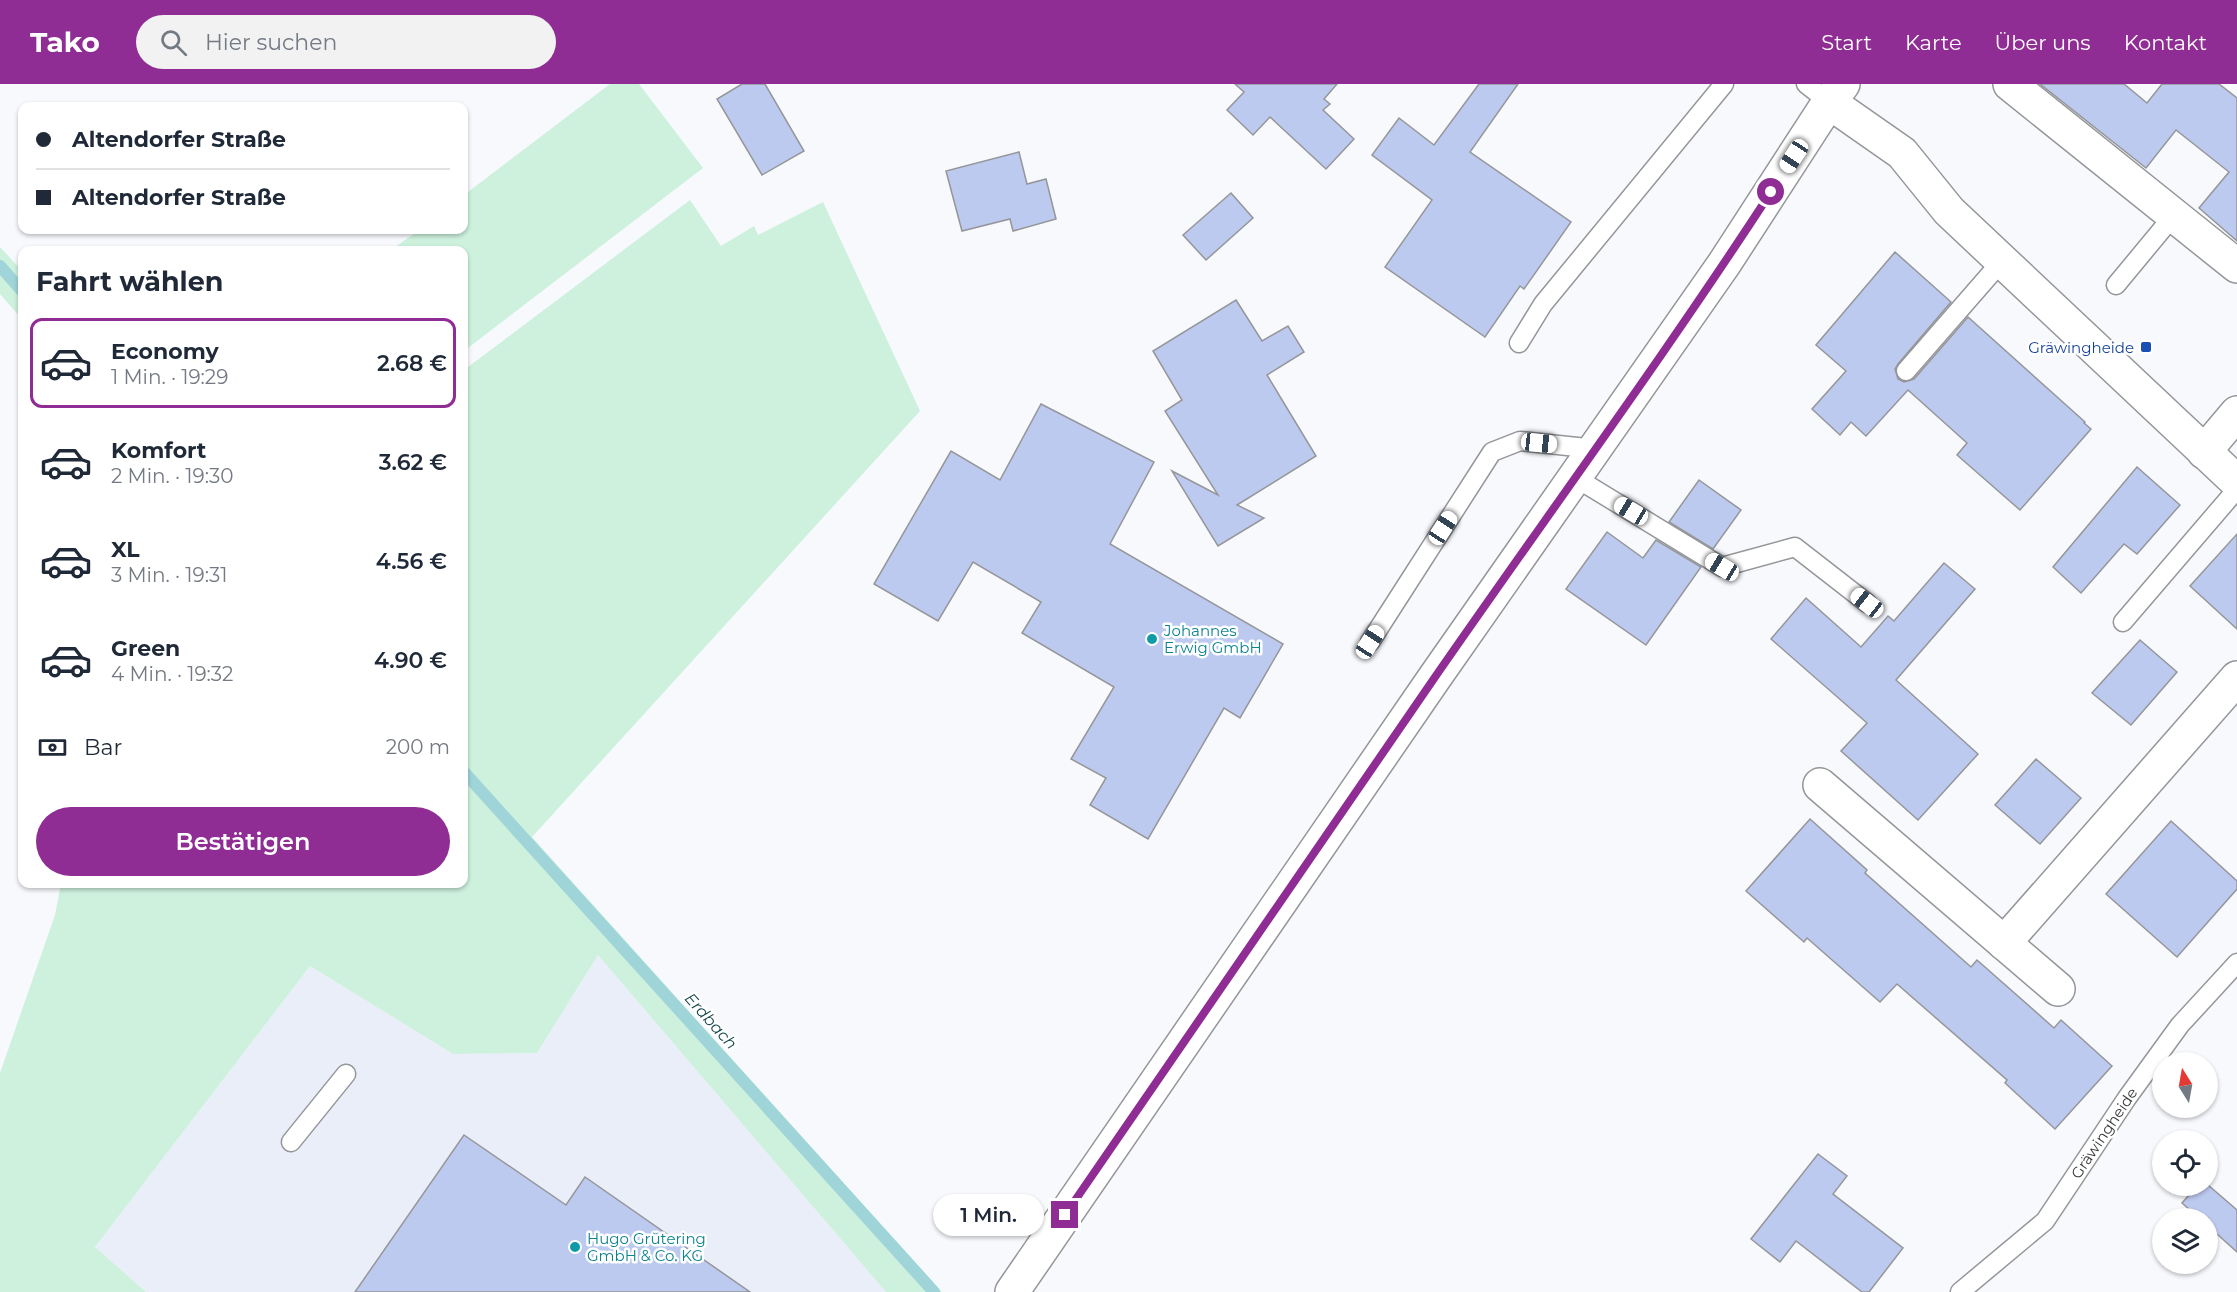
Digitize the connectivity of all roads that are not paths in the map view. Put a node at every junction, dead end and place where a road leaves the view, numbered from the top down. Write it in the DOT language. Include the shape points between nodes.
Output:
graph roads {
  1 [pos="1724,84"];
  2 [pos="2010,84"];
  3 [pos="1826,90"];
  4 [pos="2174,215"];
  5 [pos="2001,262"];
  6 [pos="2237,266"];
  7 [pos="2116,285"];
  8 [pos="1519,343"];
  9 [pos="1906,370"];
  10 [pos="2237,413"];
  11 [pos="1596,450"];
  12 [pos="2204,452"];
  13 [pos="1576,478"];
  14 [pos="2237,482"];
  15 [pos="2237,489"];
  16 [pos="1867,603"];
  17 [pos="2123,622"];
  18 [pos="1370,642"];
  19 [pos="2237,678"];
  20 [pos="1820,785"];
  21 [pos="2004,943"];
  22 [pos="2237,963"];
  23 [pos="2058,989"];
  24 [pos="346,1074"];
  25 [pos="291,1142"];
  26 [pos="1012,1292"];
  27 [pos="1960,1292"];
  1 -- 8 [label="lane" via="1543,304"];
  2 -- 4 [label="street"];
  3 -- 5 [label="street" via="1902,153 1949,211"];
  3 -- 11 [label="street" via="1724,264"];
  4 -- 6 [label="street"];
  4 -- 7 [label="lane"];
  5 -- 9 [label="lane"];
  5 -- 12 [label="street"];
  10 -- 12 [label="street"];
  11 -- 13 [label="street"];
  11 -- 18 [label="lane" via="1520,441 1492,452"];
  12 -- 14 [label="street"];
  13 -- 16 [label="lane" via="1722,567 1795,547"];
  13 -- 26 [label="street"];
  15 -- 17 [label="lane"];
  19 -- 21 [label="street"];
  20 -- 21 [label="street"];
  21 -- 23 [label="street"];
  22 -- 27 [label="lane, Gräwingheide" via="2180,1025 2045,1221"];
  24 -- 25 [label="lane"];
}
